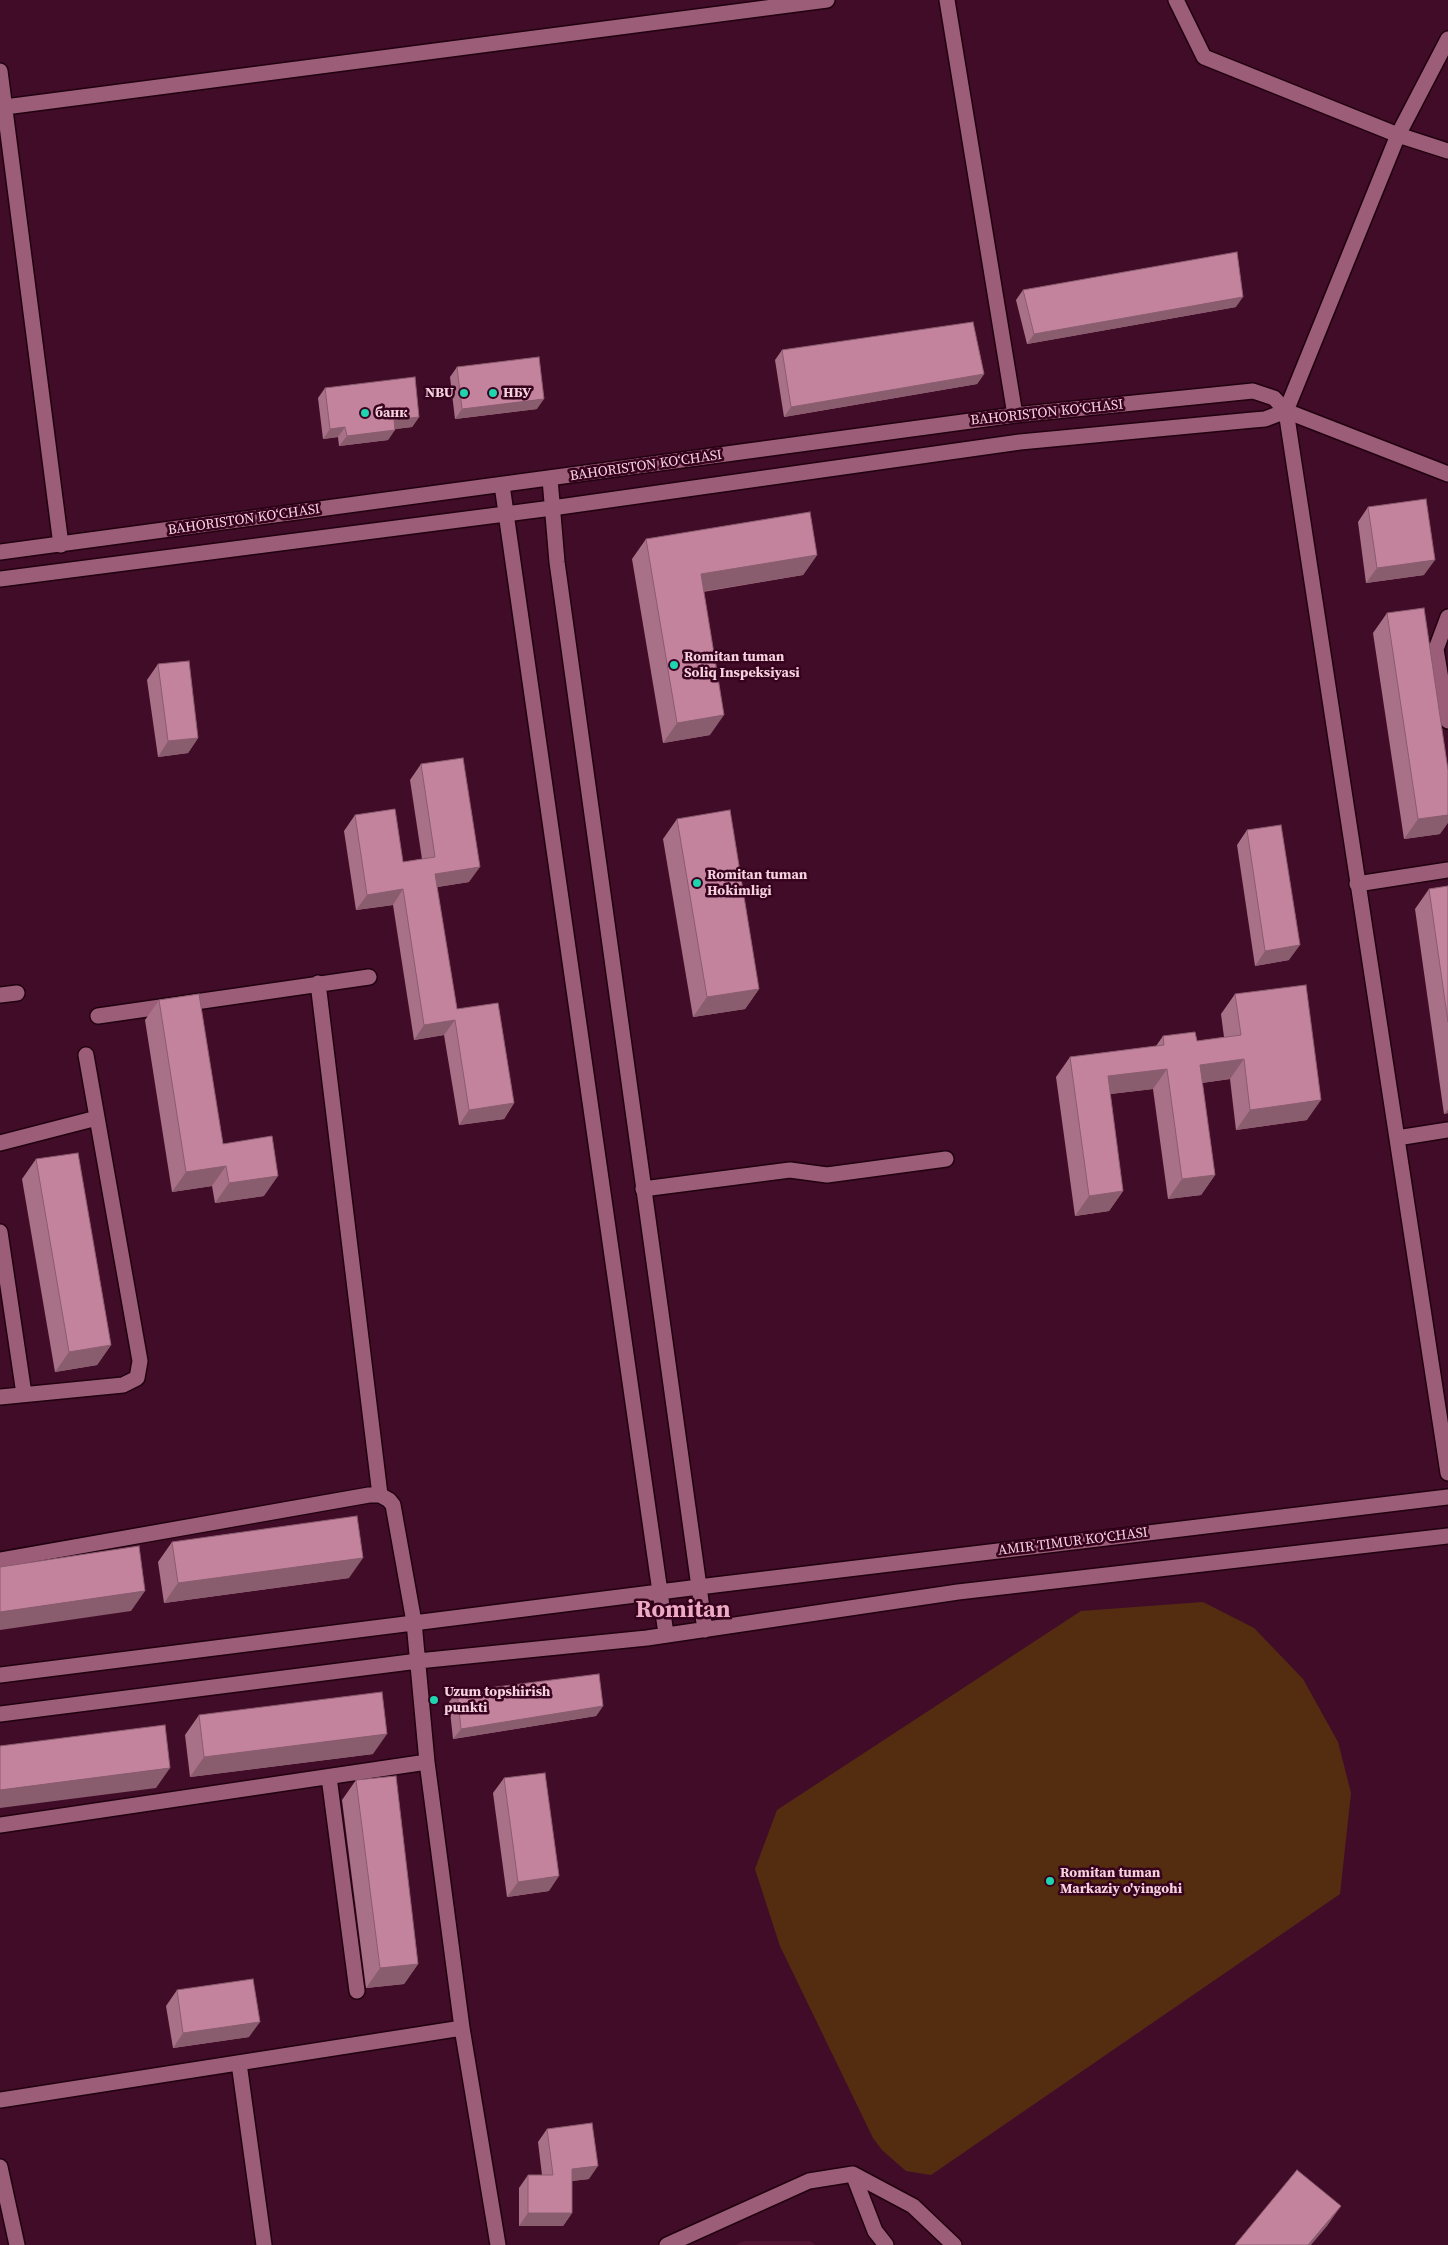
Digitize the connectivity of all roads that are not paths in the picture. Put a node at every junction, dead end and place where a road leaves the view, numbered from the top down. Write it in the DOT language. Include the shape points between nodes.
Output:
graph roads {
  1 [pos="827,0"];
  2 [pos="947,0"];
  3 [pos="1179,2"];
  4 [pos="1448,39"];
  5 [pos="0,71"];
  6 [pos="5,107"];
  7 [pos="1398,135"];
  8 [pos="1448,151"];
  9 [pos="1286,411"];
  10 [pos="1015,415"];
  11 [pos="1448,474"];
  12 [pos="550,479"];
  13 [pos="502,485"];
  14 [pos="552,508"];
  15 [pos="505,514"];
  16 [pos="61,545"];
  17 [pos="0,552"];
  18 [pos="0,579"];
  19 [pos="1448,617"];
  20 [pos="1448,720"];
  21 [pos="1448,870"];
  22 [pos="1357,884"];
  23 [pos="369,977"];
  24 [pos="318,983"];
  25 [pos="17,993"];
  26 [pos="0,995"];
  27 [pos="98,1016"];
  28 [pos="86,1054"];
  29 [pos="97,1118"];
  30 [pos="1448,1130"];
  31 [pos="1397,1138"];
  32 [pos="0,1143"];
  33 [pos="946,1159"];
  34 [pos="643,1189"];
  35 [pos="0,1232"];
  36 [pos="24,1394"];
  37 [pos="1442,1396"];
  38 [pos="0,1397"];
  39 [pos="1448,1473"];
  40 [pos="380,1495"];
  41 [pos="1448,1498"];
  42 [pos="1448,1536"];
  43 [pos="0,1560"];
  44 [pos="698,1587"];
  45 [pos="659,1593"];
  46 [pos="414,1622"];
  47 [pos="706,1630"];
  48 [pos="666,1634"];
  49 [pos="418,1661"];
  50 [pos="0,1675"];
  51 [pos="0,1714"];
  52 [pos="427,1762"];
  53 [pos="329,1777"];
  54 [pos="0,1825"];
  55 [pos="357,1991"];
  56 [pos="462,2028"];
  57 [pos="239,2063"];
  58 [pos="0,2100"];
  59 [pos="0,2167"];
  60 [pos="853,2174"];
  61 [pos="18,2245"];
  62 [pos="264,2245"];
  63 [pos="498,2245"];
  64 [pos="668,2245"];
  65 [pos="886,2245"];
  66 [pos="954,2245"];
  1 -- 6 [label="street"];
  2 -- 10 [label="street"];
  3 -- 7 [label="street" via="1204,57"];
  4 -- 7 [label="street"];
  5 -- 6 [label="street"];
  6 -- 16 [label="street"];
  7 -- 8 [label="street"];
  7 -- 9 [label="street"];
  9 -- 10 [label="street, BAHORISTON KO‘CHASI" via="1274,398 1253,391"];
  9 -- 11 [label="street, BAHORISTON KO‘CHASI"];
  9 -- 14 [label="street, BAHORISTON KO‘CHASI" via="1265,419 1020,442"];
  9 -- 22 [label="street"];
  10 -- 12 [label="street, BAHORISTON KO‘CHASI"];
  12 -- 13 [label="street, BAHORISTON KO‘CHASI"];
  12 -- 14 [label="street"];
  13 -- 15 [label="street"];
  13 -- 16 [label="street, BAHORISTON KO‘CHASI"];
  14 -- 15 [label="street, BAHORISTON KO‘CHASI"];
  14 -- 34 [label="street"];
  15 -- 18 [label="street, BAHORISTON KO‘CHASI"];
  15 -- 45 [label="street"];
  16 -- 17 [label="street, BAHORISTON KO‘CHASI"];
  19 -- 20 [label="street" via="1436,649"];
  21 -- 22 [label="street"];
  22 -- 31 [label="street"];
  23 -- 24 [label="street"];
  24 -- 27 [label="street"];
  24 -- 40 [label="street"];
  25 -- 26 [label="street"];
  28 -- 29 [label="street"];
  29 -- 32 [label="street"];
  29 -- 36 [label="street" via="140,1361 137,1378 124,1386"];
  30 -- 31 [label="street"];
  31 -- 37 [label="street"];
  33 -- 34 [label="street" via="827,1175 790,1170"];
  34 -- 44 [label="street"];
  35 -- 36 [label="street"];
  36 -- 38 [label="street"];
  37 -- 39 [label="street"];
  40 -- 43 [label="street"];
  40 -- 46 [label="street" via="389,1500 396,1512"];
  41 -- 44 [label="street, AMIR TIMUR KO‘CHASI"];
  42 -- 47 [label="street" via="958,1592"];
  44 -- 45 [label="street, AMIR TIMUR KO‘CHASI"];
  44 -- 47 [label="street"];
  45 -- 46 [label="street, AMIR TIMUR KO‘CHASI"];
  45 -- 48 [label="street"];
  46 -- 49 [label="street"];
  46 -- 50 [label="street, AMIR TIMUR KO‘CHASI"];
  47 -- 48 [label="street"];
  48 -- 49 [label="street"];
  49 -- 51 [label="street"];
  49 -- 52 [label="street"];
  52 -- 53 [label="street"];
  52 -- 56 [label="street"];
  53 -- 54 [label="street"];
  53 -- 55 [label="street"];
  56 -- 57 [label="street"];
  56 -- 63 [label="street"];
  57 -- 58 [label="street"];
  57 -- 62 [label="street"];
  59 -- 61 [label="street"];
  60 -- 64 [label="street" via="809,2181"];
  60 -- 65 [label="street" via="875,2232"];
  60 -- 66 [label="street" via="913,2206"];
}
